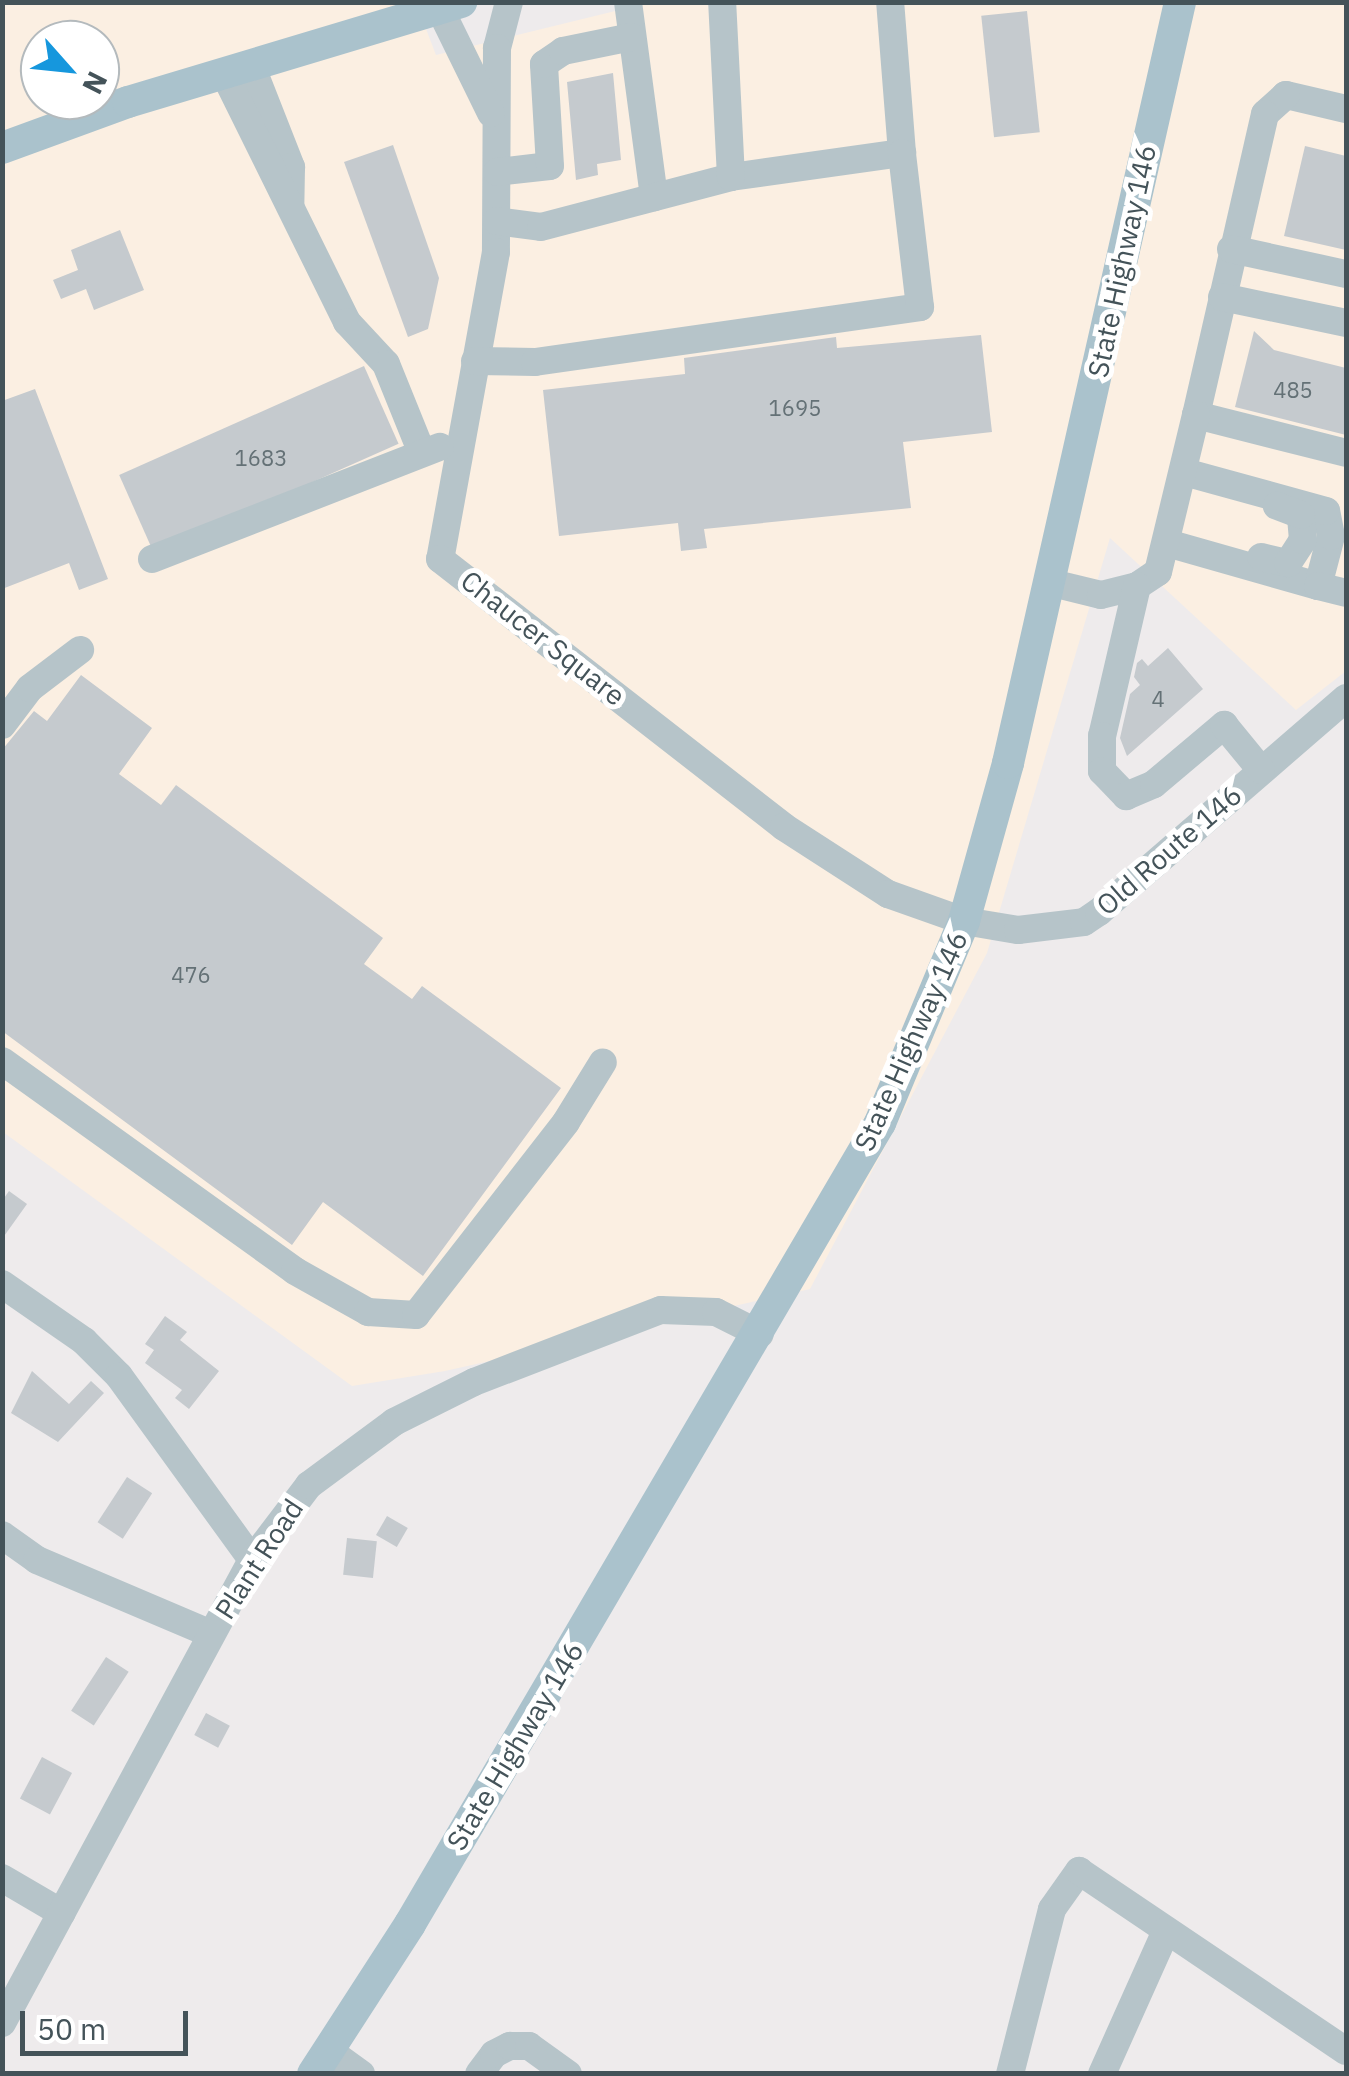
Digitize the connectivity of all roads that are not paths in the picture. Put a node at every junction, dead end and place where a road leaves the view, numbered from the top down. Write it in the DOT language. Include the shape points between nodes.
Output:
graph roads {
  1 [pos="509,2"];
  2 [pos="628,2"];
  3 [pos="722,2"];
  4 [pos="890,2"];
  5 [pos="1180,2"];
  6 [pos="450,6"];
  7 [pos="632,36"];
  8 [pos="237,69"];
  9 [pos="1346,109"];
  10 [pos="495,124"];
  11 [pos="2,148"];
  12 [pos="902,153"];
  13 [pos="497,172"];
  14 [pos="732,177"];
  15 [pos="654,197"];
  16 [pos="497,222"];
  17 [pos="1232,249"];
  18 [pos="1346,274"];
  19 [pos="1222,297"];
  20 [pos="1346,323"];
  21 [pos="475,361"];
  22 [pos="1196,414"];
  23 [pos="462,441"];
  24 [pos="1346,452"];
  25 [pos="422,453"];
  26 [pos="1192,474"];
  27 [pos="1174,546"];
  28 [pos="152,559"];
  29 [pos="1052,583"];
  30 [pos="1137,586"];
  31 [pos="1318,586"];
  32 [pos="1346,593"];
  33 [pos="80,650"];
  34 [pos="1346,698"];
  35 [pos="2,725"];
  36 [pos="1262,770"];
  37 [pos="964,921"];
  38 [pos="2,1061"];
  39 [pos="604,1062"];
  40 [pos="2,1284"];
  41 [pos="760,1334"];
  42 [pos="2,1536"];
  43 [pos="252,1560"];
  44 [pos="211,1634"];
  45 [pos="2,1878"];
  46 [pos="62,1913"];
  47 [pos="1166,1930"];
  48 [pos="2,2023"];
  49 [pos="1346,2050"];
  50 [pos="320,2062"];
  51 [pos="362,2074"];
  52 [pos="479,2074"];
  53 [pos="568,2074"];
  54 [pos="1010,2074"];
  55 [pos="1102,2074"];
  1 -- 10 [label="street, Chaucer Square" via="497,48"];
  2 -- 7 [label="street"];
  3 -- 14 [label="street"];
  4 -- 12 [label="street"];
  5 -- 29 [label="main road, State Highway 146"];
  6 -- 8 [label="main road"];
  6 -- 10 [label="street, Chaucer Square"];
  7 -- 13 [label="street" via="563,51 544,64 550,166"];
  7 -- 15 [label="street"];
  8 -- 11 [label="main road"];
  8 -- 25 [label="street" via="290,206 348,322 386,364"];
  9 -- 17 [label="street" via="1286,96 1265,114"];
  10 -- 13 [label="street, Chaucer Square"];
  12 -- 14 [label="street"];
  12 -- 21 [label="street" via="920,308 535,362"];
  13 -- 16 [label="street, Chaucer Square"];
  14 -- 15 [label="street"];
  15 -- 16 [label="street" via="542,228"];
  16 -- 21 [label="street, Chaucer Square"];
  17 -- 18 [label="street"];
  17 -- 19 [label="street"];
  19 -- 20 [label="street"];
  19 -- 22 [label="street"];
  21 -- 23 [label="street, Chaucer Square"];
  22 -- 24 [label="street"];
  22 -- 26 [label="street"];
  23 -- 25 [label="street"];
  23 -- 37 [label="street, Chaucer Square" via="440,558 784,827 888,894"];
  25 -- 28 [label="street"];
  26 -- 27 [label="street"];
  26 -- 27 [label="street" via="1209,488 1301,515 1303,540 1288,563 1199,542"];
  26 -- 31 [label="street" via="1326,512 1332,536"];
  27 -- 30 [label="street" via="1158,572"];
  27 -- 31 [label="street"];
  29 -- 30 [label="street" via="1101,595"];
  29 -- 37 [label="main road, State Highway 146"];
  30 -- 36 [label="street" via="1102,736 1102,771 1126,796 1154,784 1224,725"];
  31 -- 32 [label="street"];
  33 -- 35 [label="street" via="30,688"];
  34 -- 36 [label="street, Old Route 146"];
  36 -- 37 [label="street, Old Route 146" via="1084,922 1018,930"];
  37 -- 41 [label="main road, State Highway 146" via="880,1123"];
  38 -- 39 [label="street" via="296,1271 368,1312 416,1315 566,1122"];
  40 -- 43 [label="street" via="84,1341 119,1376"];
  41 -- 43 [label="street, Plant Road" via="716,1312 661,1310 474,1382 347,1452 281,1516"];
  41 -- 50 [label="main road, State Highway 146"];
  42 -- 44 [label="street" via="38,1560"];
  43 -- 44 [label="street, Plant Road"];
  44 -- 46 [label="street, Plant Road"];
  45 -- 46 [label="street"];
  46 -- 48 [label="street, Plant Road"];
  47 -- 49 [label="street"];
  47 -- 54 [label="street" via="1079,1871 1052,1909"];
  47 -- 55 [label="street"];
  50 -- 51 [label="street"];
  52 -- 53 [label="street" via="494,2054 529,2046"];
}
